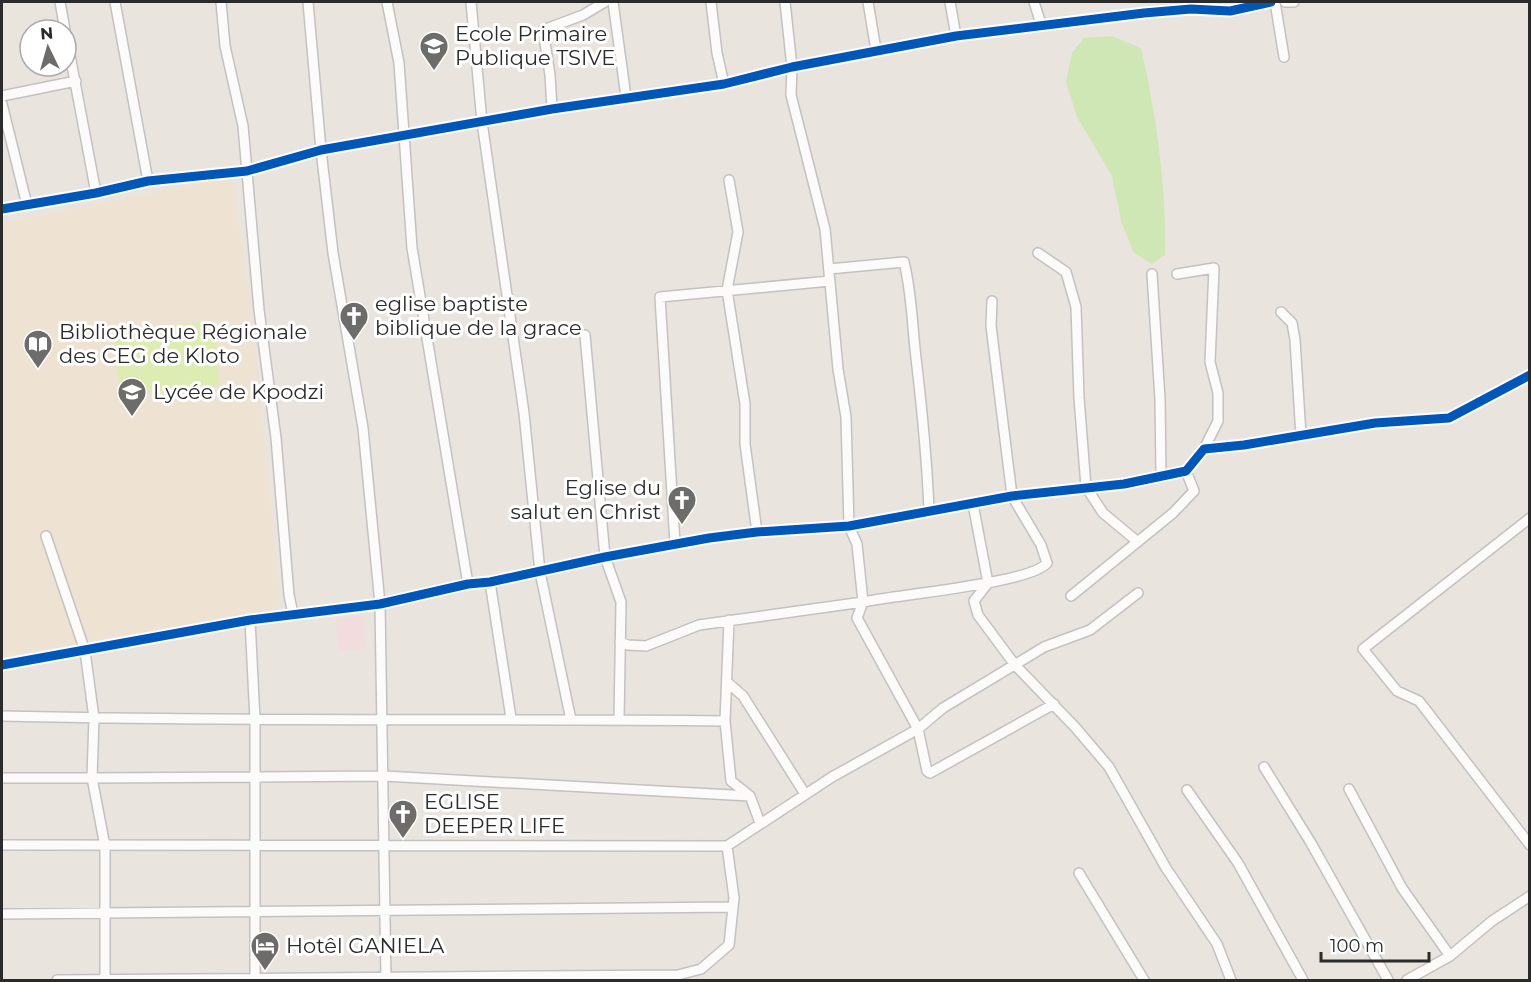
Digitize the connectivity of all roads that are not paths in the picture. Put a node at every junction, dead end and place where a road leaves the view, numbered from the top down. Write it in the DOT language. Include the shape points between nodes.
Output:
graph roads {
  1 [pos="60,2"];
  2 [pos="115,2"];
  3 [pos="221,2"];
  4 [pos="308,2"];
  5 [pos="387,2"];
  6 [pos="471,2"];
  7 [pos="605,2"];
  8 [pos="613,2"];
  9 [pos="711,2"];
  10 [pos="785,2"];
  11 [pos="868,2"];
  12 [pos="950,2"];
  13 [pos="1034,2"];
  14 [pos="1273,2"];
  15 [pos="1285,2"];
  16 [pos="1294,2"];
  17 [pos="1190,5"];
  18 [pos="63,18"];
  19 [pos="1041,24"];
  20 [pos="956,36"];
  21 [pos="876,50"];
  22 [pos="1284,57"];
  23 [pos="792,67"];
  24 [pos="75,78"];
  25 [pos="76,81"];
  26 [pos="724,84"];
  27 [pos="2,96"];
  28 [pos="626,97"];
  29 [pos="2,104"];
  30 [pos="552,109"];
  31 [pos="482,122"];
  32 [pos="403,134"];
  33 [pos="321,150"];
  34 [pos="247,171"];
  35 [pos="729,180"];
  36 [pos="148,181"];
  37 [pos="96,193"];
  38 [pos="27,205"];
  39 [pos="2,209"];
  40 [pos="1038,253"];
  41 [pos="829,269"];
  42 [pos="1152,274"];
  43 [pos="1177,274"];
  44 [pos="830,281"];
  45 [pos="727,290"];
  46 [pos="992,301"];
  47 [pos="1281,312"];
  48 [pos="585,335"];
  49 [pos="1530,375"];
  50 [pos="1301,436"];
  51 [pos="1204,449"];
  52 [pos="1186,471"];
  53 [pos="1161,476"];
  54 [pos="1086,487"];
  55 [pos="1012,496"];
  56 [pos="973,504"];
  57 [pos="929,511"];
  58 [pos="1530,518"];
  59 [pos="849,526"];
  60 [pos="757,532"];
  61 [pos="46,536"];
  62 [pos="1138,542"];
  63 [pos="675,543"];
  64 [pos="605,557"];
  65 [pos="540,572"];
  66 [pos="490,582"];
  67 [pos="988,583"];
  68 [pos="468,584"];
  69 [pos="1138,592"];
  70 [pos="1071,596"];
  71 [pos="863,602"];
  72 [pos="380,604"];
  73 [pos="293,614"];
  74 [pos="250,620"];
  75 [pos="729,620"];
  76 [pos="620,642"];
  77 [pos="85,651"];
  78 [pos="1015,665"];
  79 [pos="2,666"];
  80 [pos="727,682"];
  81 [pos="1053,704"];
  82 [pos="2,716"];
  83 [pos="94,718"];
  84 [pos="511,718"];
  85 [pos="255,720"];
  86 [pos="571,720"];
  87 [pos="620,720"];
  88 [pos="383,721"];
  89 [pos="725,721"];
  90 [pos="918,729"];
  91 [pos="1264,767"];
  92 [pos="384,776"];
  93 [pos="254,777"];
  94 [pos="2,778"];
  95 [pos="92,778"];
  96 [pos="1349,789"];
  97 [pos="1187,790"];
  98 [pos="805,794"];
  99 [pos="750,796"];
  100 [pos="760,823"];
  101 [pos="2,845"];
  102 [pos="254,845"];
  103 [pos="384,845"];
  104 [pos="1530,845"];
  105 [pos="105,846"];
  106 [pos="727,846"];
  107 [pos="1078,873"];
  108 [pos="1530,896"];
  109 [pos="733,908"];
  110 [pos="385,910"];
  111 [pos="255,911"];
  112 [pos="2,914"];
  113 [pos="105,914"];
  114 [pos="1450,956"];
  115 [pos="386,978"];
  116 [pos="255,979"];
  117 [pos="105,980"];
  118 [pos="57,981"];
  119 [pos="1144,981"];
  120 [pos="1231,981"];
  121 [pos="1303,981"];
  122 [pos="1388,981"];
  123 [pos="1407,981"];
  1 -- 18 [label="street"];
  2 -- 36 [label="street"];
  3 -- 34 [label="street" via="222,30 243,126"];
  4 -- 33 [label="street"];
  5 -- 32 [label="street" via="399,63"];
  6 -- 31 [label="street"];
  7 -- 30 [label="street" via="543,30"];
  8 -- 28 [label="street"];
  9 -- 26 [label="street"];
  10 -- 23 [label="street"];
  11 -- 21 [label="street"];
  12 -- 20 [label="street"];
  13 -- 19 [label="street"];
  14 -- 17 [label="street" via="1230,11"];
  14 -- 22 [label="street"];
  15 -- 16 [label="street"];
  17 -- 19 [label="street"];
  19 -- 20 [label="street"];
  20 -- 21 [label="street"];
  21 -- 23 [label="street"];
  23 -- 26 [label="street"];
  23 -- 41 [label="street" via="791,95 825,229"];
  24 -- 25 [label="street"];
  25 -- 27 [label="street"];
  25 -- 37 [label="street"];
  26 -- 28 [label="street"];
  28 -- 30 [label="street"];
  29 -- 38 [label="street"];
  30 -- 31 [label="street"];
  31 -- 32 [label="street"];
  31 -- 65 [label="street" via="524,413"];
  32 -- 33 [label="street"];
  32 -- 68 [label="street" via="412,248"];
  33 -- 34 [label="street"];
  33 -- 72 [label="street" via="333,253 363,428"];
  34 -- 36 [label="street"];
  34 -- 73 [label="street"];
  35 -- 45 [label="street" via="738,232"];
  36 -- 37 [label="street"];
  37 -- 38 [label="street"];
  38 -- 39 [label="street"];
  40 -- 54 [label="street" via="1066,272 1076,307"];
  41 -- 44 [label="street"];
  41 -- 57 [label="street" via="904,262 911,288"];
  42 -- 53 [label="street"];
  43 -- 51 [label="street" via="1214,268 1210,362 1218,393 1218,421"];
  44 -- 45 [label="street"];
  44 -- 59 [label="street" via="846,417"];
  45 -- 60 [label="street" via="745,404 745,444"];
  45 -- 63 [label="street" via="660,297"];
  46 -- 55 [label="street" via="991,326"];
  47 -- 50 [label="street" via="1292,323 1295,340"];
  48 -- 64 [label="street"];
  49 -- 50 [label="street" via="1449,418 1375,423"];
  50 -- 51 [label="street"];
  51 -- 52 [label="street"];
  52 -- 53 [label="street"];
  52 -- 62 [label="street" via="1194,490"];
  53 -- 54 [label="street"];
  54 -- 55 [label="street"];
  54 -- 62 [label="street" via="1103,513"];
  55 -- 56 [label="street"];
  55 -- 67 [label="street" via="1041,545 1047,563 1028,573"];
  56 -- 57 [label="street"];
  56 -- 67 [label="street"];
  57 -- 59 [label="street"];
  58 -- 104 [label="street" via="1363,649 1397,691 1419,701"];
  59 -- 60 [label="street"];
  59 -- 71 [label="street" via="856,544"];
  60 -- 63 [label="street"];
  61 -- 77 [label="street"];
  62 -- 70 [label="street"];
  63 -- 64 [label="street"];
  64 -- 65 [label="street"];
  64 -- 76 [label="street" via="621,602"];
  65 -- 66 [label="street"];
  65 -- 86 [label="street"];
  66 -- 68 [label="street"];
  66 -- 84 [label="street"];
  67 -- 71 [label="street"];
  67 -- 78 [label="street" via="974,601 975,608"];
  68 -- 72 [label="street"];
  69 -- 78 [label="street" via="1090,630 1044,647"];
  71 -- 75 [label="street"];
  71 -- 90 [label="street" via="857,618"];
  72 -- 73 [label="street"];
  72 -- 88 [label="street"];
  73 -- 74 [label="street"];
  74 -- 77 [label="street"];
  74 -- 85 [label="street"];
  75 -- 76 [label="street" via="699,625 646,646"];
  75 -- 80 [label="street"];
  76 -- 87 [label="street"];
  77 -- 79 [label="street"];
  77 -- 83 [label="street"];
  78 -- 81 [label="street"];
  78 -- 90 [label="street" via="943,708"];
  80 -- 89 [label="street"];
  80 -- 98 [label="street" via="743,696"];
  81 -- 90 [label="street" via="933,773 927,771"];
  81 -- 120 [label="street" via="1109,767 1166,868 1217,944"];
  82 -- 83 [label="street"];
  83 -- 85 [label="street"];
  83 -- 95 [label="street"];
  84 -- 86 [label="street"];
  84 -- 88 [label="street"];
  85 -- 88 [label="street"];
  85 -- 93 [label="street"];
  86 -- 87 [label="street"];
  87 -- 89 [label="street"];
  88 -- 92 [label="street"];
  89 -- 99 [label="street" via="731,781"];
  90 -- 98 [label="street"];
  91 -- 122 [label="street"];
  92 -- 93 [label="street"];
  92 -- 99 [label="street"];
  92 -- 103 [label="street"];
  93 -- 95 [label="street"];
  93 -- 102 [label="street"];
  94 -- 95 [label="street"];
  95 -- 105 [label="street"];
  96 -- 114 [label="street" via="1402,888"];
  97 -- 121 [label="street" via="1238,863"];
  98 -- 100 [label="street"];
  99 -- 100 [label="street"];
  100 -- 106 [label="street"];
  101 -- 105 [label="street"];
  102 -- 103 [label="street"];
  102 -- 105 [label="street"];
  102 -- 111 [label="street"];
  103 -- 106 [label="street"];
  103 -- 110 [label="street"];
  105 -- 113 [label="street"];
  106 -- 109 [label="street"];
  107 -- 119 [label="street"];
  108 -- 114 [label="street"];
  109 -- 110 [label="street"];
  109 -- 115 [label="street" via="729,945 693,973"];
  110 -- 111 [label="street"];
  110 -- 115 [label="street"];
  111 -- 113 [label="street"];
  111 -- 116 [label="street"];
  112 -- 113 [label="street"];
  113 -- 117 [label="street"];
  114 -- 123 [label="street"];
  115 -- 116 [label="street"];
  116 -- 117 [label="street"];
  117 -- 118 [label="street"];
}
